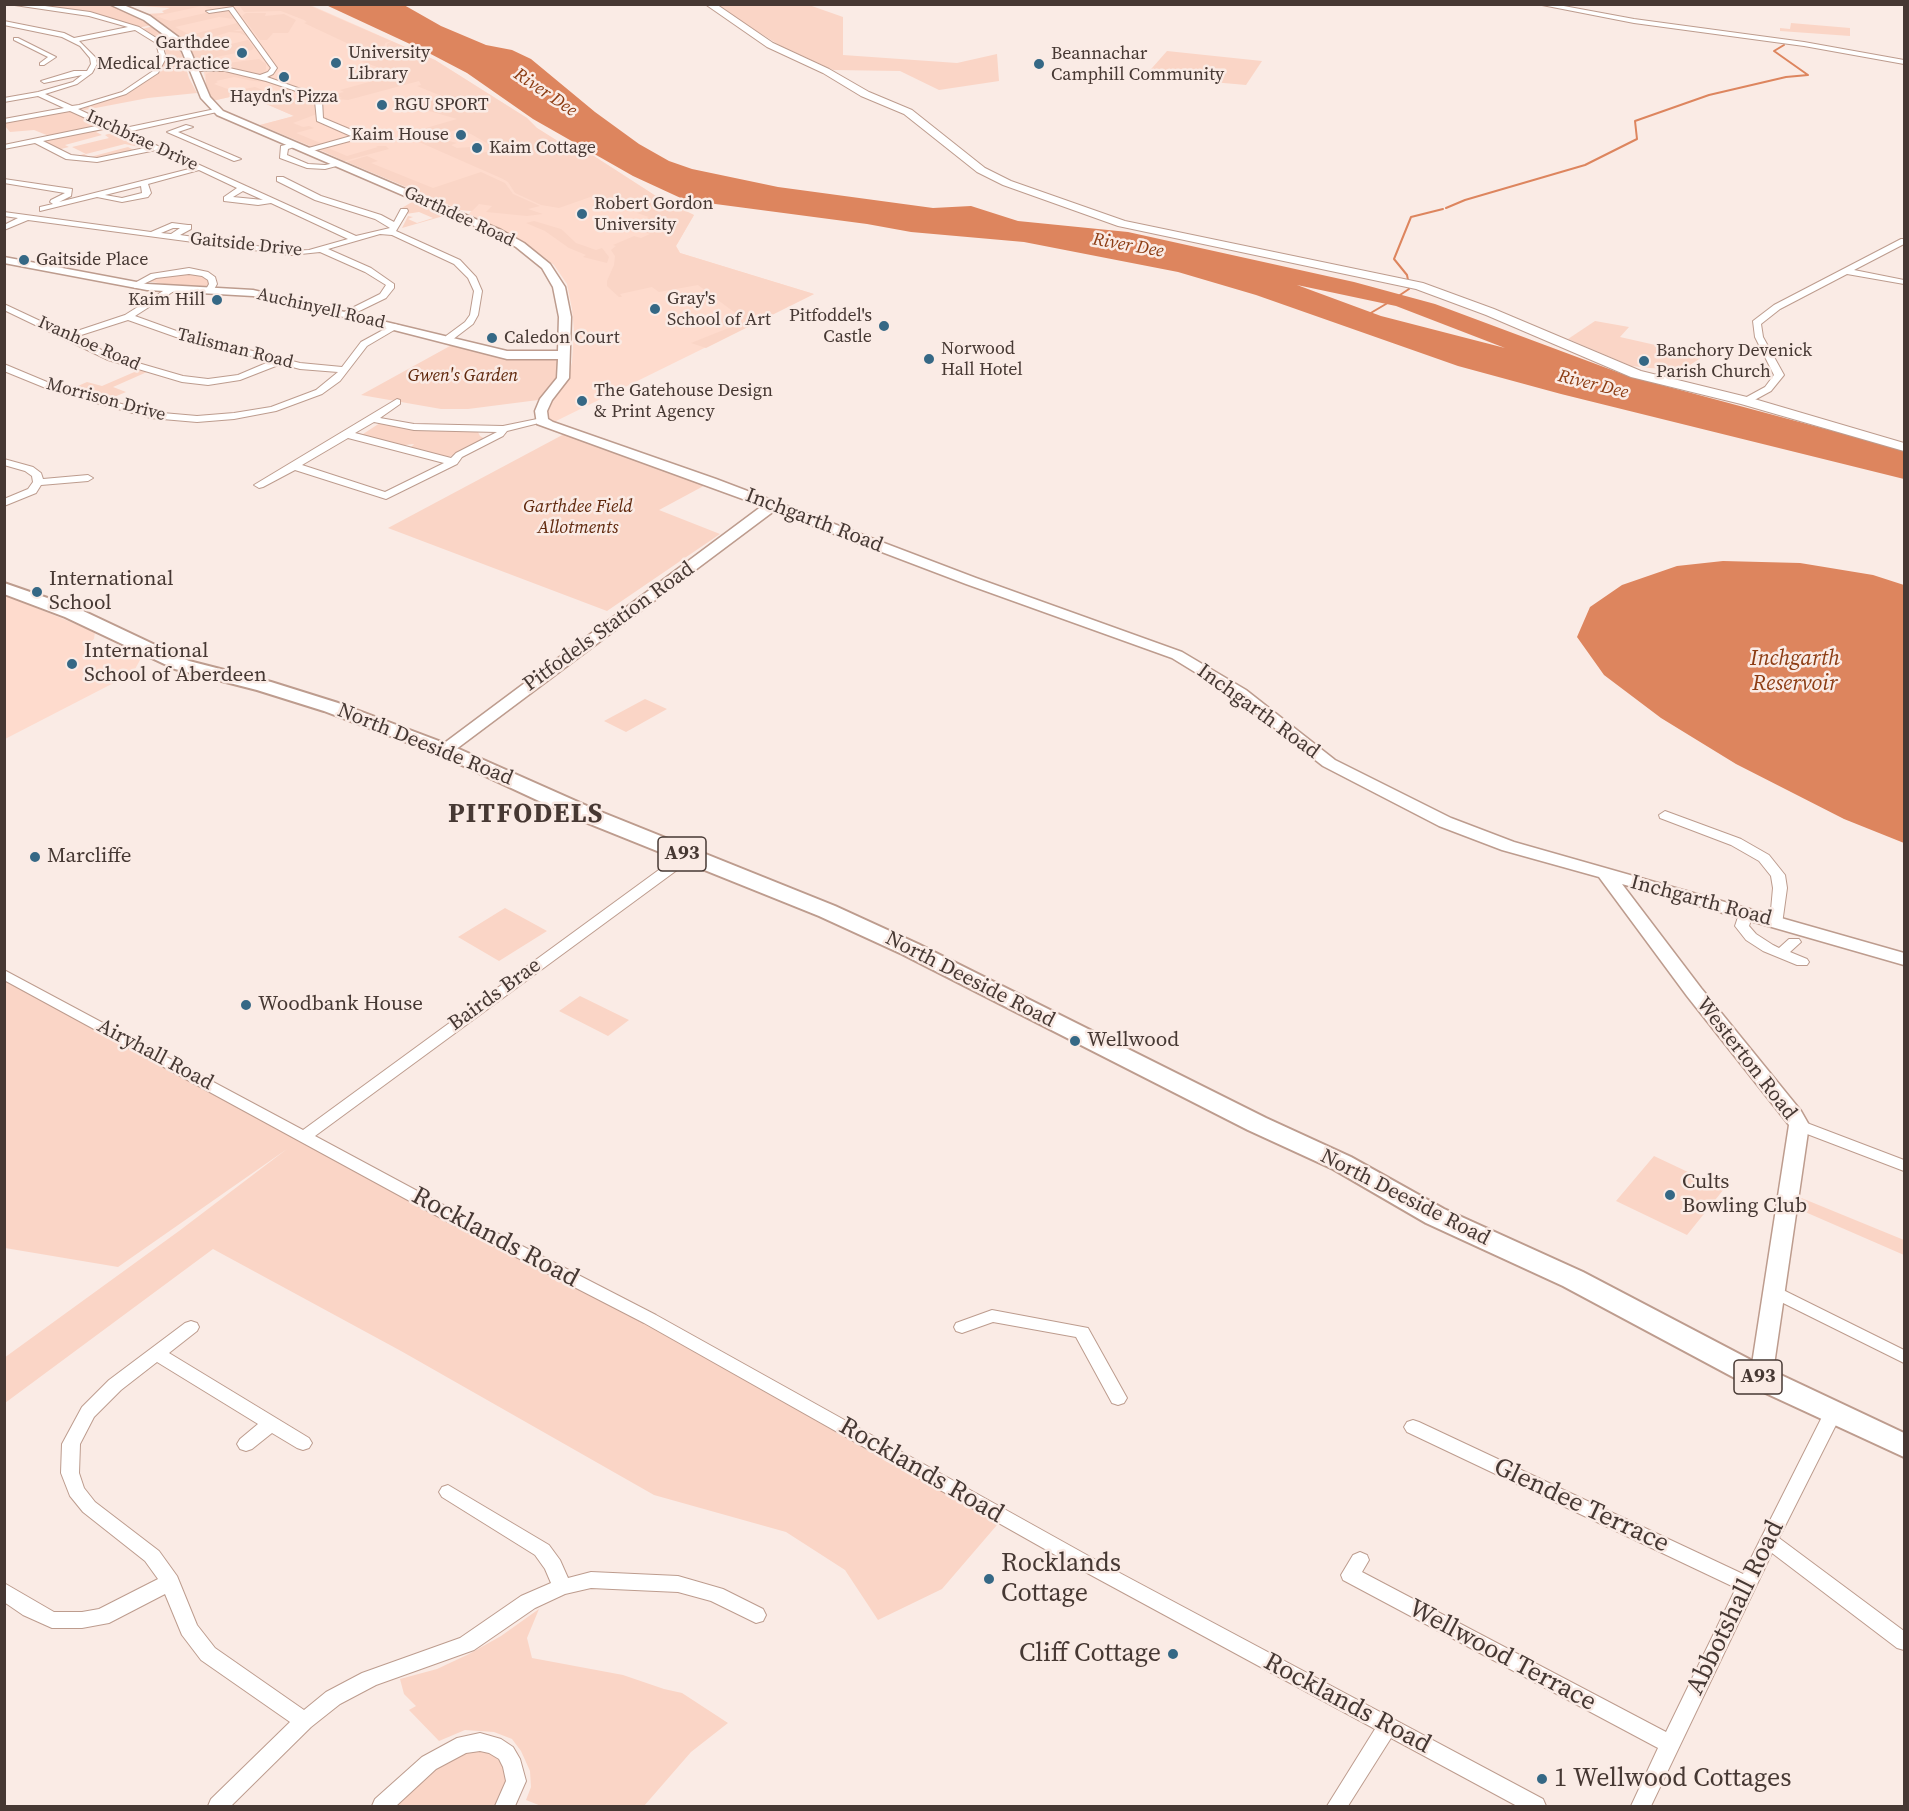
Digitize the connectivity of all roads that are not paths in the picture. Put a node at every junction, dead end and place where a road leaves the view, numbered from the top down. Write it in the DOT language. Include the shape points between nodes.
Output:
graph roads {
  1 [pos="11,4"];
  2 [pos="113,4"];
  3 [pos="709,4"];
  4 [pos="1540,4"];
  5 [pos="209,11"];
  6 [pos="4,23"];
  7 [pos="157,24"];
  8 [pos="137,28"];
  9 [pos="52,31"];
  10 [pos="74,40"];
  11 [pos="1905,62"];
  12 [pos="42,64"];
  13 [pos="194,70"];
  14 [pos="89,73"];
  15 [pos="261,77"];
  16 [pos="44,81"];
  17 [pos="39,94"];
  18 [pos="4,100"];
  19 [pos="72,108"];
  20 [pos="217,110"];
  21 [pos="4,121"];
  22 [pos="109,126"];
  23 [pos="189,126"];
  24 [pos="119,131"];
  25 [pos="4,136"];
  26 [pos="194,140"];
  27 [pos="36,141"];
  28 [pos="183,143"];
  29 [pos="296,145"];
  30 [pos="9,146"];
  31 [pos="171,146"];
  32 [pos="158,148"];
  33 [pos="241,151"];
  34 [pos="309,151"];
  35 [pos="227,155"];
  36 [pos="237,159"];
  37 [pos="340,164"];
  38 [pos="200,168"];
  39 [pos="280,179"];
  40 [pos="307,181"];
  41 [pos="4,182"];
  42 [pos="144,182"];
  43 [pos="294,185"];
  44 [pos="244,188"];
  45 [pos="93,196"];
  46 [pos="272,201"];
  47 [pos="43,208"];
  48 [pos="404,211"];
  49 [pos="4,214"];
  50 [pos="26,218"];
  51 [pos="4,228"];
  52 [pos="391,230"];
  53 [pos="152,234"];
  54 [pos="172,237"];
  55 [pos="355,239"];
  56 [pos="1905,241"];
  57 [pos="321,249"];
  58 [pos="4,260"];
  59 [pos="1846,271"];
  60 [pos="1905,282"];
  61 [pos="135,285"];
  62 [pos="171,289"];
  63 [pos="209,291"];
  64 [pos="4,306"];
  65 [pos="347,314"];
  66 [pos="128,317"];
  67 [pos="397,326"];
  68 [pos="67,337"];
  69 [pos="449,338"];
  70 [pos="564,355"];
  71 [pos="280,361"];
  72 [pos="4,367"];
  73 [pos="345,370"];
  74 [pos="1746,400"];
  75 [pos="398,402"];
  76 [pos="372,419"];
  77 [pos="545,423"];
  78 [pos="503,429"];
  79 [pos="346,434"];
  80 [pos="1905,447"];
  81 [pos="4,462"];
  82 [pos="453,462"];
  83 [pos="294,466"];
  84 [pos="88,478"];
  85 [pos="38,482"];
  86 [pos="259,485"];
  87 [pos="4,503"];
  88 [pos="773,505"];
  89 [pos="4,588"];
  90 [pos="444,750"];
  91 [pos="1665,815"];
  92 [pos="687,856"];
  93 [pos="1606,875"];
  94 [pos="1746,914"];
  95 [pos="1777,921"];
  96 [pos="1794,942"];
  97 [pos="1781,953"];
  98 [pos="1905,958"];
  99 [pos="1802,962"];
  100 [pos="4,974"];
  101 [pos="1798,1125"];
  102 [pos="305,1136"];
  103 [pos="1905,1166"];
  104 [pos="1773,1291"];
  105 [pos="190,1327"];
  106 [pos="962,1327"];
  107 [pos="157,1354"];
  108 [pos="1905,1357"];
  109 [pos="1756,1376"];
  110 [pos="1118,1398"];
  111 [pos="1834,1411"];
  112 [pos="271,1423"];
  113 [pos="1413,1427"];
  114 [pos="303,1443"];
  115 [pos="246,1444"];
  116 [pos="1905,1446"];
  117 [pos="448,1492"];
  118 [pos="1769,1540"];
  119 [pos="1360,1560"];
  120 [pos="170,1582"];
  121 [pos="1748,1585"];
  122 [pos="562,1587"];
  123 [pos="4,1591"];
  124 [pos="756,1615"];
  125 [pos="1905,1642"];
  126 [pos="304,1721"];
  127 [pos="1388,1726"];
  128 [pos="1671,1745"];
  129 [pos="226,1804"];
  130 [pos="382,1806"];
  131 [pos="505,1806"];
  132 [pos="1337,1806"];
  133 [pos="1536,1806"];
  134 [pos="1641,1806"];
  1 -- 8 [label="street" via="81,13"];
  2 -- 7 [label="street"];
  3 -- 74 [label="main road" via="770,45 908,112 975,166 1007,183 1122,224 1419,286 1636,374"];
  4 -- 11 [label="street"];
  5 -- 15 [label="street" via="231,8 274,68"];
  6 -- 9 [label="street"];
  7 -- 8 [label="street"];
  7 -- 13 [label="street" via="182,45"];
  8 -- 10 [label="street"];
  8 -- 19 [label="street" via="160,44 164,54 159,70 124,93"];
  9 -- 10 [label="street"];
  9 -- 12 [label="street" via="13,39 53,57"];
  10 -- 14 [label="street" via="93,58"];
  13 -- 15 [label="street" via="225,69"];
  13 -- 20 [label="street" via="206,98"];
  14 -- 16 [label="street"];
  14 -- 17 [label="street" via="75,83"];
  15 -- 34 [label="street" via="315,97 320,119 358,136"];
  17 -- 18 [label="street"];
  17 -- 19 [label="street, Inchbrae Drive"];
  19 -- 21 [label="street"];
  19 -- 22 [label="street, Inchbrae Drive"];
  20 -- 24 [label="street"];
  20 -- 29 [label="street, Garthdee Road"];
  22 -- 24 [label="street, Inchbrae Drive"];
  22 -- 27 [label="street"];
  23 -- 26 [label="street" via="171,132"];
  24 -- 32 [label="street, Inchbrae Drive"];
  25 -- 30 [label="street"];
  26 -- 28 [label="street"];
  26 -- 35 [label="street"];
  27 -- 30 [label="street"];
  27 -- 32 [label="street" via="69,157 99,160"];
  29 -- 34 [label="street, Garthdee Road"];
  29 -- 37 [label="street, Garthdee Road" via="284,148 284,156 307,166"];
  31 -- 32 [label="street"];
  32 -- 38 [label="street, Inchbrae Drive"];
  33 -- 35 [label="street"];
  34 -- 37 [label="street, Garthdee Road"];
  35 -- 36 [label="street"];
  37 -- 70 [label="street, Garthdee Road" via="497,232 541,261 553,274 561,292"];
  38 -- 42 [label="street"];
  38 -- 44 [label="street, Inchbrae Drive"];
  39 -- 43 [label="street"];
  40 -- 43 [label="street"];
  41 -- 47 [label="street" via="69,190"];
  42 -- 45 [label="street"];
  42 -- 45 [label="street" via="147,193 128,199"];
  43 -- 52 [label="street" via="318,198 378,217 391,224"];
  44 -- 46 [label="street, Inchbrae Drive"];
  44 -- 46 [label="street, Inchbrae Drive" via="227,199"];
  45 -- 47 [label="street"];
  46 -- 55 [label="street, Inchbrae Drive"];
  47 -- 50 [label="street"];
  48 -- 52 [label="street"];
  49 -- 50 [label="street, Gaitside Drive"];
  50 -- 51 [label="street"];
  50 -- 53 [label="street, Gaitside Drive"];
  52 -- 55 [label="street, Gaitside Drive"];
  52 -- 69 [label="street" via="457,262 472,277 478,291 474,315 469,324"];
  53 -- 54 [label="street, Gaitside Drive"];
  53 -- 54 [label="street, Gaitside Drive" via="172,225 188,227"];
  54 -- 57 [label="street, Gaitside Drive" via="291,253"];
  55 -- 57 [label="street, Gaitside Drive"];
  56 -- 59 [label="street"];
  57 -- 65 [label="street" via="390,284 383,296"];
  58 -- 61 [label="street, Auchinyell Road"];
  59 -- 60 [label="street"];
  59 -- 74 [label="street" via="1777,307 1756,323 1779,375 1768,389"];
  61 -- 62 [label="street, Auchinyell Road"];
  61 -- 63 [label="street" via="154,276 189,272 212,279"];
  62 -- 63 [label="street, Auchinyell Road"];
  62 -- 66 [label="street"];
  63 -- 65 [label="street, Auchinyell Road" via="277,297"];
  64 -- 68 [label="street, Ivanhoe Road"];
  65 -- 67 [label="street, Auchinyell Road"];
  66 -- 68 [label="street"];
  66 -- 71 [label="street, Talisman Road" via="178,335"];
  67 -- 69 [label="street, Auchinyell Road"];
  67 -- 73 [label="street, Morrison Drive" via="364,344"];
  68 -- 71 [label="street, Ivanhoe Road" via="132,365 194,381 240,377"];
  69 -- 70 [label="street, Auchinyell Road" via="516,356"];
  70 -- 77 [label="street, Garthdee Road" via="563,378 541,411"];
  71 -- 73 [label="street, Talisman Road"];
  72 -- 73 [label="street, Morrison Drive" via="56,389 152,416 197,419 252,414 290,404 327,387"];
  74 -- 80 [label="main road"];
  75 -- 76 [label="street"];
  76 -- 78 [label="street" via="414,427"];
  76 -- 79 [label="street"];
  77 -- 78 [label="street"];
  77 -- 88 [label="street, Inchgarth Road"];
  78 -- 82 [label="street"];
  79 -- 82 [label="street"];
  79 -- 83 [label="street"];
  81 -- 85 [label="street" via="29,469 37,475"];
  82 -- 83 [label="street" via="386,496"];
  83 -- 86 [label="street"];
  84 -- 85 [label="street"];
  85 -- 87 [label="street" via="32,491"];
  88 -- 90 [label="street, Pitfodels Station Road"];
  88 -- 93 [label="street, Inchgarth Road" via="1176,655 1240,693 1302,744 1365,783 1445,822 1508,846"];
  89 -- 90 [label="main road, North Deeside Road / A93" via="72,613 182,665 320,704"];
  90 -- 92 [label="main road, North Deeside Road / A93"];
  91 -- 95 [label="street" via="1736,842 1764,858 1778,875"];
  92 -- 102 [label="street, Bairds Brae"];
  92 -- 109 [label="main road, North Deeside Road / A93" via="827,911 910,949 1246,1119 1342,1163 1435,1216 1572,1280"];
  93 -- 94 [label="street, Inchgarth Road"];
  93 -- 101 [label="street, Westerton Road"];
  94 -- 95 [label="street, Inchgarth Road"];
  94 -- 97 [label="street" via="1742,926 1746,933"];
  95 -- 98 [label="street, Inchgarth Road"];
  96 -- 97 [label="street"];
  97 -- 99 [label="street"];
  100 -- 102 [label="street, Airyhall Road"];
  101 -- 103 [label="street"];
  101 -- 104 [label="street, Westerton Road"];
  102 -- 127 [label="street, Rocklands Road" via="650,1319 1096,1569"];
  104 -- 108 [label="street"];
  104 -- 109 [label="street, Westerton Road" via="1763,1365"];
  105 -- 107 [label="street"];
  106 -- 110 [label="street" via="992,1316 1082,1332"];
  107 -- 112 [label="street"];
  107 -- 120 [label="street" via="115,1385 88,1412 71,1444 70,1473 76,1491 88,1507 152,1556"];
  109 -- 111 [label="main road, North Deeside Road / A93"];
  111 -- 116 [label="main road, North Deeside Road / A93"];
  111 -- 118 [label="street, Abbotshall Road"];
  112 -- 114 [label="street"];
  112 -- 115 [label="street"];
  113 -- 121 [label="street, Glendee Terrace"];
  117 -- 122 [label="street" via="542,1550"];
  118 -- 121 [label="street, Abbotshall Road"];
  118 -- 125 [label="street"];
  119 -- 128 [label="street, Wellwood Terrace" via="1350,1575"];
  120 -- 123 [label="street" via="102,1617 82,1620 52,1620"];
  120 -- 126 [label="street" via="189,1629 208,1654"];
  121 -- 128 [label="street, Abbotshall Road"];
  122 -- 124 [label="street" via="591,1580 678,1584 716,1595"];
  122 -- 126 [label="street" via="528,1602 466,1644 369,1679 333,1698"];
  126 -- 129 [label="street"];
  127 -- 132 [label="street"];
  127 -- 133 [label="street, Rocklands Road"];
  128 -- 134 [label="street, Abbotshall Road"];
  130 -- 131 [label="street" via="448,1750 480,1742 506,1753 513,1765 516,1781"];
}
